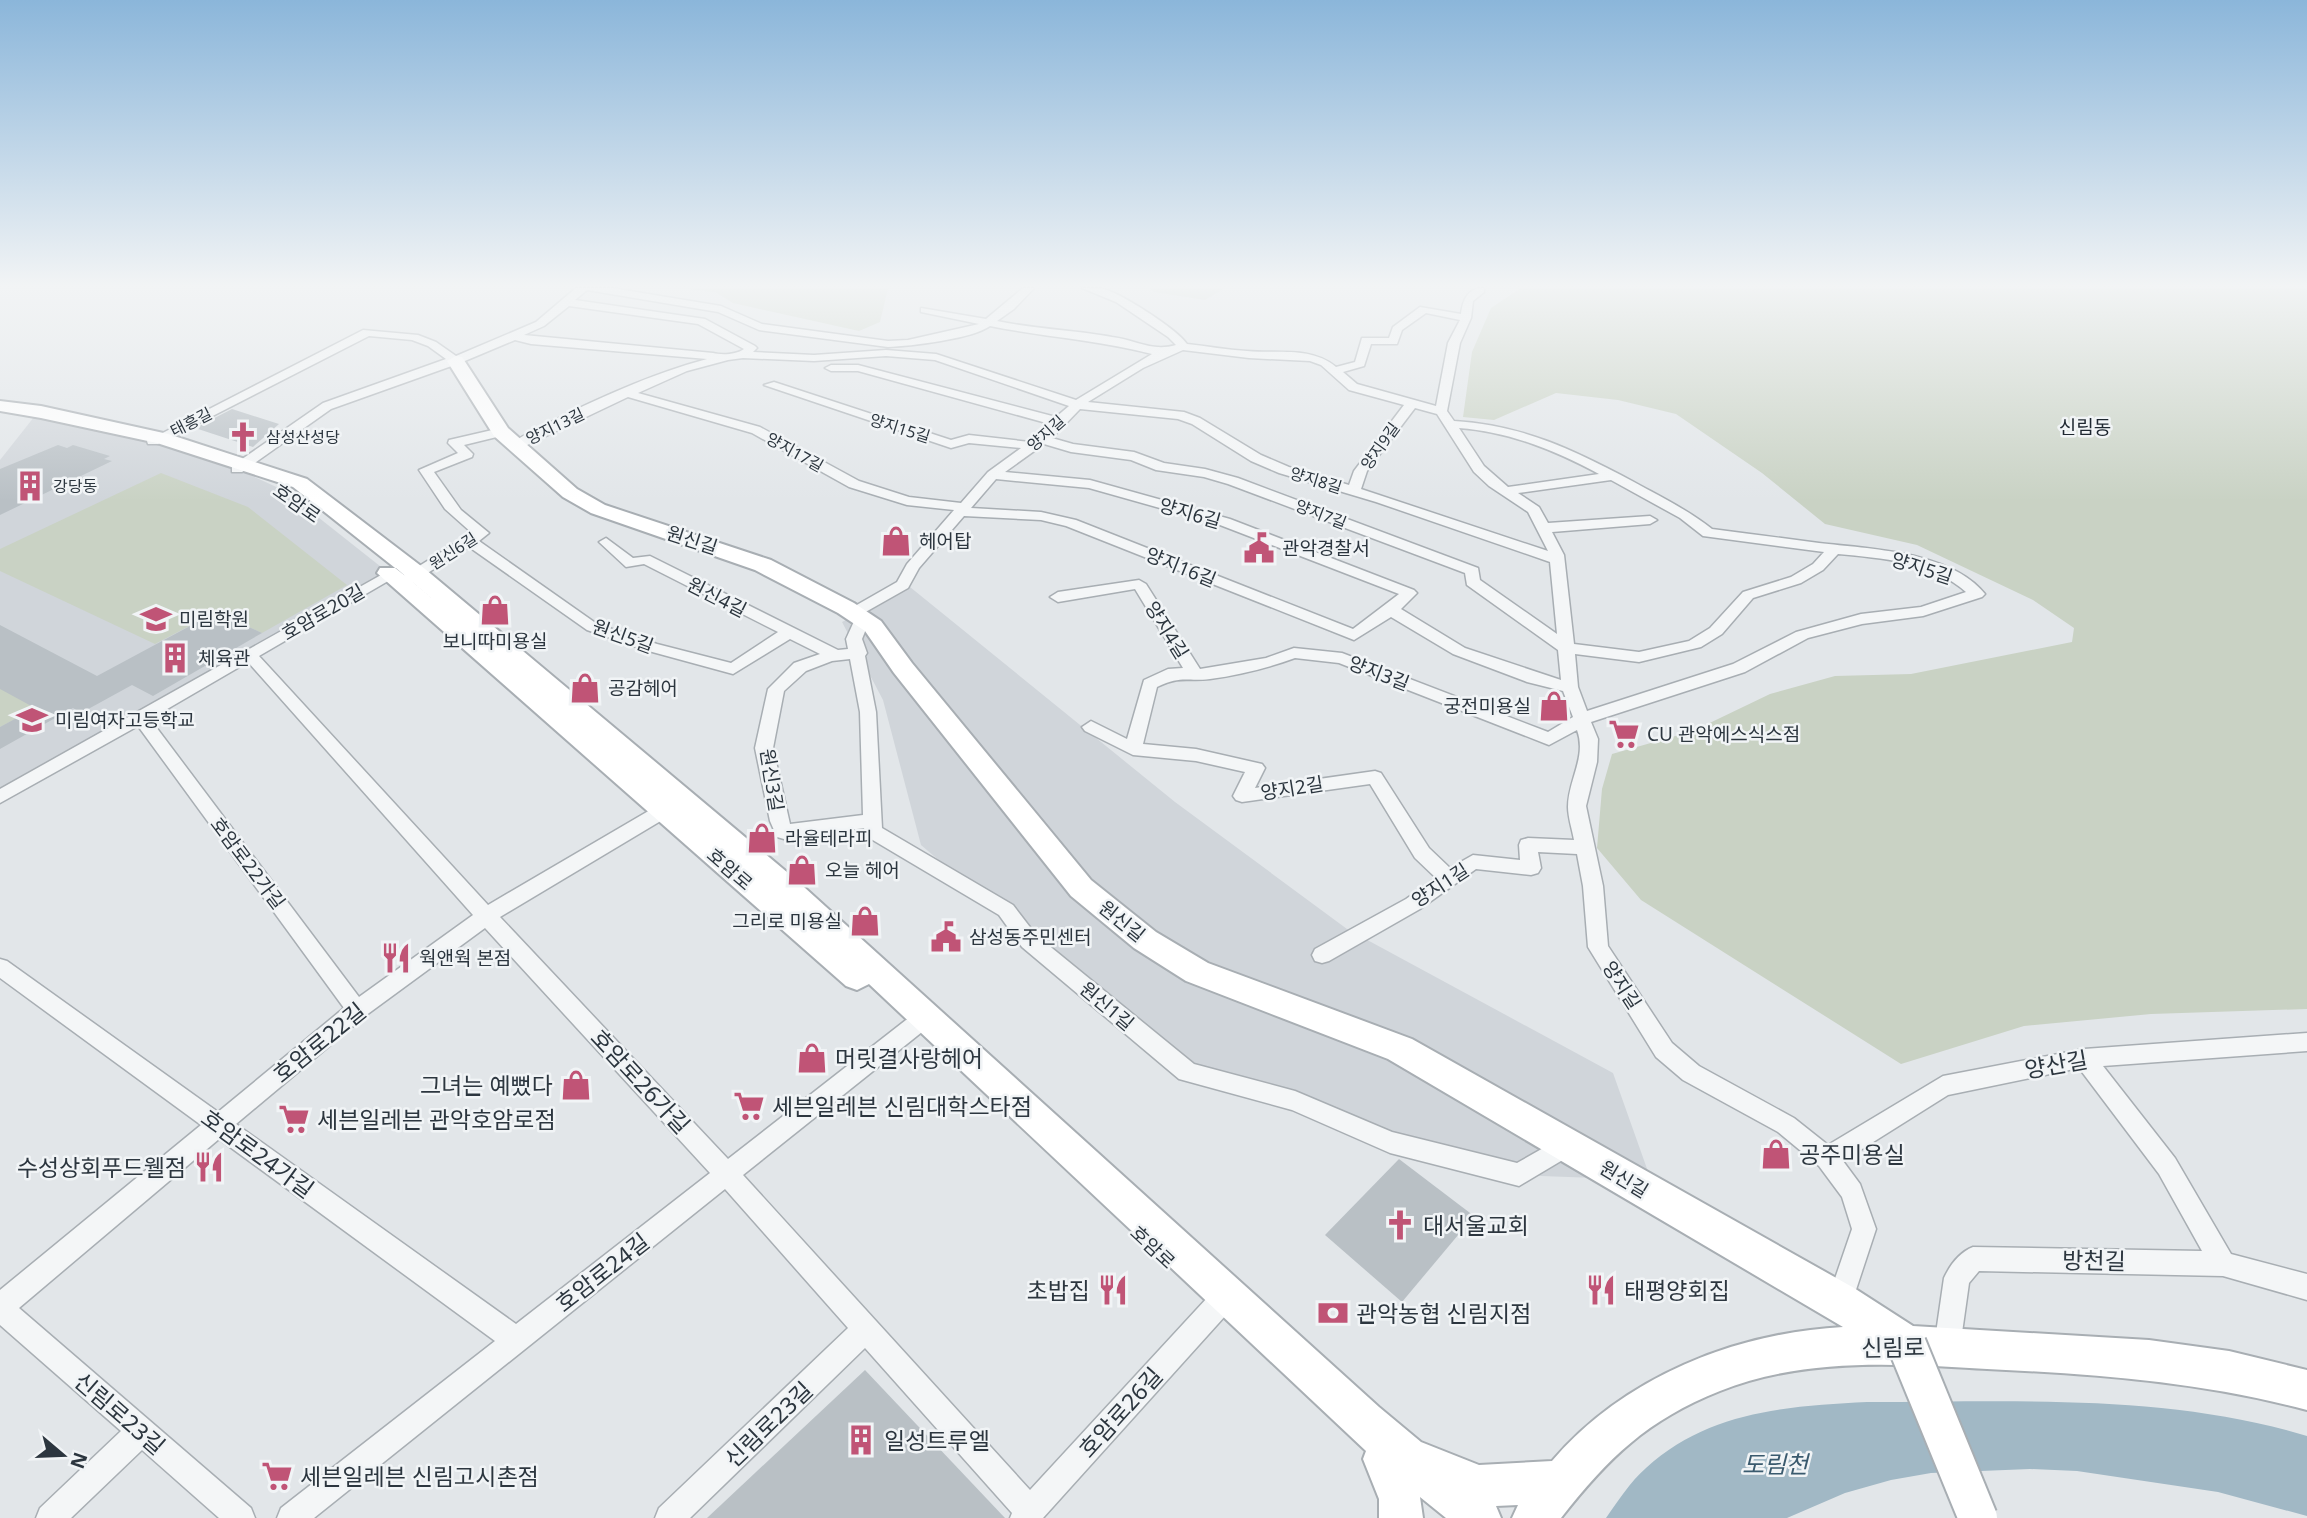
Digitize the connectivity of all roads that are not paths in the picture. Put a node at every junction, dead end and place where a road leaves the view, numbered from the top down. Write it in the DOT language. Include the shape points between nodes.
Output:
graph roads {
  1 [pos="315,359"];
  2 [pos="453,359"];
  3 [pos="461,359"];
  4 [pos="720,359"];
  5 [pos="941,359"];
  6 [pos="1153,359"];
  7 [pos="1314,359"];
  8 [pos="1361,359"];
  9 [pos="1452,359"];
  10 [pos="456,361"];
  11 [pos="797,367"];
  12 [pos="1334,371"];
  13 [pos="770,385"];
  14 [pos="626,393"];
  15 [pos="1412,403"];
  16 [pos="1078,405"];
  17 [pos="0,406"];
  18 [pos="0,412"];
  19 [pos="1444,418"];
  20 [pos="1059,422"];
  21 [pos="509,438"];
  22 [pos="157,440"];
  23 [pos="1038,442"];
  24 [pos="241,466"];
  25 [pos="993,475"];
  26 [pos="1612,476"];
  27 [pos="1354,491"];
  28 [pos="1505,491"];
  29 [pos="962,510"];
  30 [pos="1650,520"];
  31 [pos="1544,528"];
  32 [pos="471,542"];
  33 [pos="606,542"];
  34 [pos="1834,549"];
  35 [pos="1557,559"];
  36 [pos="403,577"];
  37 [pos="1058,597"];
  38 [pos="1391,610"];
  39 [pos="858,616"];
  40 [pos="788,633"];
  41 [pos="1566,648"];
  42 [pos="859,653"];
  43 [pos="249,654"];
  44 [pos="835,655"];
  45 [pos="1195,674"];
  46 [pos="1570,687"];
  47 [pos="140,717"];
  48 [pos="1582,719"];
  49 [pos="1091,727"];
  50 [pos="1133,749"];
  51 [pos="0,797"];
  52 [pos="663,811"];
  53 [pos="872,820"];
  54 [pos="1585,847"];
  55 [pos="1449,879"];
  56 [pos="486,916"];
  57 [pos="1322,955"];
  58 [pos="0,967"];
  59 [pos="357,1010"];
  60 [pos="914,1026"];
  61 [pos="2307,1042"];
  62 [pos="2084,1058"];
  63 [pos="218,1125"];
  64 [pos="1568,1145"];
  65 [pos="1827,1158"];
  66 [pos="727,1174"];
  67 [pos="2222,1264"];
  68 [pos="2307,1287"];
  69 [pos="1840,1302"];
  70 [pos="1217,1306"];
  71 [pos="0,1307"];
  72 [pos="866,1329"];
  73 [pos="516,1340"];
  74 [pos="1907,1345"];
  75 [pos="1947,1347"];
  76 [pos="2307,1390"];
  77 [pos="141,1431"];
  78 [pos="1389,1454"];
  79 [pos="1563,1482"];
  80 [pos="1027,1515"];
  81 [pos="50,1518"];
  82 [pos="241,1518"];
  83 [pos="291,1518"];
  84 [pos="669,1518"];
  85 [pos="1401,1518"];
  86 [pos="1451,1518"];
  87 [pos="1479,1518"];
  88 [pos="1534,1518"];
  89 [pos="1978,1518"];
  1 -- 22 [label="street, 태흥길"];
  2 -- 10 [label="street, 태흥길"];
  3 -- 10 [label="street"];
  4 -- 14 [label="street, 양지13길"];
  5 -- 16 [label="street, 양지13길"];
  6 -- 16 [label="street, 양지길"];
  7 -- 12 [label="street, 양지길"];
  8 -- 12 [label="street" via="1360,364"];
  9 -- 19 [label="street"];
  10 -- 21 [label="main road, 원신길"];
  10 -- 24 [label="street" via="327,406"];
  11 -- 20 [label="street" via="858,368"];
  12 -- 15 [label="street, 양지길" via="1353,387"];
  13 -- 23 [label="street, 양지15길" via="951,444 969,439"];
  14 -- 21 [label="street, 양지13길"];
  14 -- 29 [label="street, 양지17길" via="756,430 854,484 907,501"];
  15 -- 19 [label="street, 양지길"];
  15 -- 27 [label="street, 양지9길" via="1361,471"];
  16 -- 20 [label="street, 양지길"];
  16 -- 27 [label="street, 양지8길" via="1181,415 1256,458"];
  17 -- 22 [label="main road"];
  18 -- 22 [label="main road"];
  19 -- 26 [label="street, 양지길" via="1520,434"];
  19 -- 28 [label="street, 양지길" via="1479,469"];
  20 -- 23 [label="street, 양지길"];
  21 -- 32 [label="street, 원신6길" via="454,443 467,454 426,470 461,521 482,533"];
  21 -- 39 [label="main road, 원신길" via="570,493 598,509 763,565"];
  22 -- 24 [label="main road"];
  23 -- 25 [label="street, 양지길"];
  23 -- 41 [label="street, 양지7길" via="1134,456 1161,467 1233,481 1474,571 1472,582 1485,593"];
  24 -- 36 [label="main road" via="300,483"];
  25 -- 29 [label="street, 양지길"];
  25 -- 38 [label="street, 양지6길" via="1090,484 1225,522 1409,593"];
  26 -- 28 [label="street"];
  26 -- 34 [label="street, 양지길" via="1685,515 1708,533"];
  27 -- 35 [label="street, 양지8길"];
  28 -- 31 [label="street, 양지길" via="1534,510"];
  29 -- 38 [label="street, 양지16길" via="1071,523 1354,635"];
  29 -- 39 [label="street, 양지길" via="912,567 903,585"];
  30 -- 31 [label="street"];
  31 -- 35 [label="street, 양지길"];
  32 -- 36 [label="street, 원신6길"];
  32 -- 40 [label="street, 원신5길" via="592,627 651,647 733,669"];
  33 -- 40 [label="street, 원신4길" via="631,564 645,559"];
  34 -- 41 [label="street" via="1818,567 1796,580 1748,596 1716,631 1695,644 1639,657"];
  34 -- 48 [label="street, 양지5길" via="1907,559 1967,583 1976,594 1923,611 1861,619 1801,635 1739,668"];
  35 -- 41 [label="street, 양지길"];
  36 -- 43 [label="street, 호암로20길"];
  36 -- 52 [label="main road, 호암로"];
  36 -- 78 [label="main road" via="783,886"];
  37 -- 45 [label="street, 양지4길" via="1139,584"];
  38 -- 46 [label="street" via="1459,651"];
  39 -- 42 [label="street" via="854,639"];
  39 -- 64 [label="main road, 원신길" via="873,626 1081,888 1144,940 1197,972 1400,1049"];
  40 -- 44 [label="street, 원신4길"];
  41 -- 46 [label="street, 양지길"];
  42 -- 44 [label="street, 원신3길"];
  42 -- 53 [label="street" via="868,712"];
  43 -- 47 [label="street, 호암로20길"];
  43 -- 56 [label="street, 호암로26가길"];
  44 -- 53 [label="street, 원신3길" via="800,667 775,689 764,748 779,821 783,832"];
  45 -- 48 [label="street, 양지3길" via="1270,662 1294,653 1318,655 1342,658 1549,739"];
  45 -- 50 [label="street, 양지3길" via="1174,673 1150,684"];
  46 -- 48 [label="street, 양지길"];
  47 -- 51 [label="street, 호암로20길"];
  47 -- 59 [label="street, 호암로22가길"];
  48 -- 54 [label="street, 양지길" via="1590,739 1577,806"];
  49 -- 50 [label="street, 양지2길"];
  50 -- 55 [label="street, 양지2길" via="1196,755 1256,768 1242,796 1375,777 1422,853"];
  52 -- 56 [label="street, 호암로22길"];
  52 -- 60 [label="main road, 호암로"];
  53 -- 64 [label="street, 원신1길" via="873,831 1006,910 1029,942 1187,1072 1295,1101 1390,1142 1519,1175"];
  54 -- 55 [label="street, 양지1길" via="1528,845 1531,868 1473,862"];
  54 -- 65 [label="street, 양지길" via="1598,947 1664,1050 1691,1073 1786,1125"];
  55 -- 57 [label="street, 양지1길"];
  56 -- 59 [label="street, 호암로22길"];
  56 -- 66 [label="street, 호암로26가길"];
  58 -- 63 [label="street, 호암로24가길"];
  59 -- 63 [label="street, 호암로22길"];
  60 -- 66 [label="street, 호암로24길"];
  60 -- 70 [label="main road, 호암로"];
  61 -- 62 [label="street, 양산길"];
  62 -- 65 [label="street, 양산길" via="1943,1086"];
  62 -- 67 [label="street" via="2167,1166"];
  63 -- 71 [label="street, 호암로22길"];
  63 -- 73 [label="street, 호암로24가길"];
  64 -- 69 [label="main road, 원신길"];
  65 -- 69 [label="street, 양지길" via="1852,1192 1864,1229"];
  66 -- 72 [label="street, 호암로26가길"];
  66 -- 73 [label="street, 호암로24길"];
  67 -- 68 [label="street, 방천길"];
  67 -- 75 [label="street, 방천길" via="1973,1259 1957,1278"];
  69 -- 74 [label="main road, 원신길"];
  70 -- 78 [label="main road, 호암로"];
  70 -- 80 [label="street, 호암로26길"];
  71 -- 77 [label="street, 신림로23길"];
  72 -- 80 [label="street, 호암로26가길"];
  72 -- 84 [label="street, 신림로23길"];
  73 -- 83 [label="street, 호암로24길"];
  74 -- 75 [label="main road, 신림로"];
  74 -- 79 [label="main road, 신림로" via="1768,1356 1719,1371 1630,1416 1589,1450"];
  74 -- 89 [label="main road, bridge"];
  75 -- 76 [label="main road, 신림로" via="2119,1355 2261,1376"];
  77 -- 81 [label="street"];
  77 -- 82 [label="street, 신림로23길"];
  78 -- 79 [label="main road" via="1479,1486"];
  78 -- 85 [label="main road" via="1401,1499"];
  78 -- 86 [label="main road"];
  78 -- 87 [label="main road"];
  79 -- 88 [label="main road, 신림로"];
}
